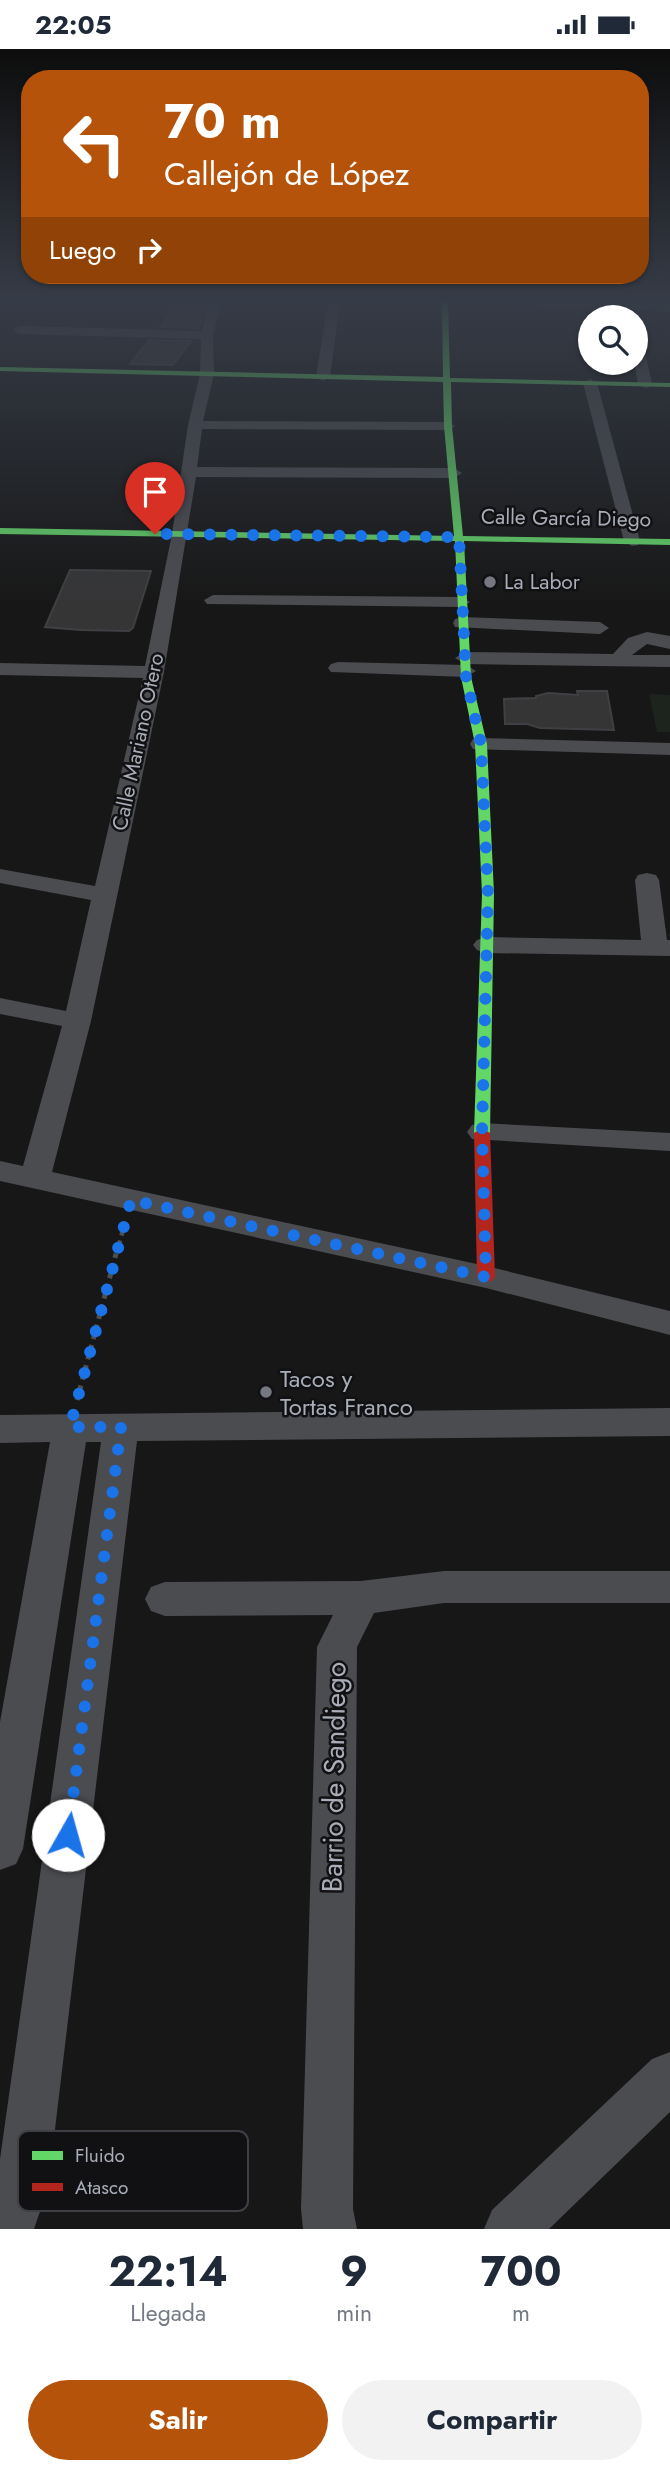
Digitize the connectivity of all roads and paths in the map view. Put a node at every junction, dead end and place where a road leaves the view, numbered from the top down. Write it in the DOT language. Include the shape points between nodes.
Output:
graph roads {
  1 [pos="200,404"];
  2 [pos="447,404"];
  3 [pos="596,404"];
  4 [pos="195,425"];
  5 [pos="448,426"];
  6 [pos="188,473"];
  7 [pos="454,473"];
  8 [pos="0,531"];
  9 [pos="180,534"];
  10 [pos="459,537"];
  11 [pos="632,541"];
  12 [pos="670,541"];
  13 [pos="213,600"];
  14 [pos="461,602"];
  15 [pos="462,623"];
  16 [pos="600,628"];
  17 [pos="670,643"];
  18 [pos="619,659"];
  19 [pos="670,661"];
  20 [pos="465,664"];
  21 [pos="338,668"];
  22 [pos="0,669"];
  23 [pos="154,672"];
  24 [pos="481,744"];
  25 [pos="670,749"];
  26 [pos="0,876"];
  27 [pos="647,880"];
  28 [pos="105,895"];
  29 [pos="486,945"];
  30 [pos="663,948"];
  31 [pos="0,1006"];
  32 [pos="77,1021"];
  33 [pos="482,1132"];
  34 [pos="670,1142"];
  35 [pos="0,1171"];
  36 [pos="35,1178"];
  37 [pos="131,1200"];
  38 [pos="486,1277"];
  39 [pos="670,1323"];
  40 [pos="670,1422"];
  41 [pos="70,1427"];
  42 [pos="121,1427"];
  43 [pos="0,1429"];
  44 [pos="670,1587"];
  45 [pos="361,1598"];
  46 [pos="165,1599"];
  47 [pos="0,1849"];
  48 [pos="670,2077"];
  49 [pos="29,2131"];
  50 [pos="18,2199"];
  51 [pos="7,2229"];
  52 [pos="330,2229"];
  53 [pos="511,2229"];
  1 -- 4 [label="street, Calle Mariano Otero"];
  2 -- 5 [label="street"];
  3 -- 11 [label="street"];
  4 -- 5 [label="street"];
  4 -- 6 [label="street, Calle Mariano Otero"];
  5 -- 7 [label="street"];
  6 -- 7 [label="street"];
  6 -- 9 [label="street, Calle Mariano Otero"];
  7 -- 10 [label="street"];
  8 -- 9 [label="street, Calle García Diego"];
  9 -- 10 [label="street, Calle García Diego"];
  9 -- 23 [label="street, Calle Mariano Otero"];
  10 -- 11 [label="street, Calle García Diego"];
  10 -- 14 [label="street"];
  11 -- 12 [label="street, Calle García Diego"];
  13 -- 14 [label="street"];
  14 -- 15 [label="street"];
  15 -- 16 [label="street"];
  15 -- 20 [label="street"];
  17 -- 18 [label="street" via="641,639 630,643"];
  18 -- 19 [label="street"];
  18 -- 20 [label="street"];
  20 -- 21 [label="street"];
  20 -- 24 [label="street"];
  22 -- 23 [label="street"];
  23 -- 28 [label="street, Calle Mariano Otero"];
  24 -- 25 [label="street"];
  24 -- 29 [label="street"];
  26 -- 28 [label="street"];
  27 -- 30 [label="street"];
  28 -- 32 [label="street, Calle Mariano Otero"];
  29 -- 30 [label="street"];
  29 -- 33 [label="street"];
  31 -- 32 [label="street"];
  32 -- 36 [label="street, Calle Mariano Otero"];
  33 -- 34 [label="street"];
  33 -- 38 [label="street"];
  35 -- 36 [label="street"];
  36 -- 37 [label="street"];
  37 -- 38 [label="street"];
  37 -- 41 [label="path"];
  38 -- 39 [label="street"];
  40 -- 42 [label="street"];
  41 -- 42 [label="street"];
  41 -- 43 [label="street"];
  41 -- 47 [label="street"];
  42 -- 49 [label="street"];
  44 -- 45 [label="street" via="444,1587"];
  45 -- 46 [label="street"];
  45 -- 52 [label="street, Barrio de Sandiego" via="337,1647"];
  48 -- 53 [label="street"];
  50 -- 51 [label="street"];
}
